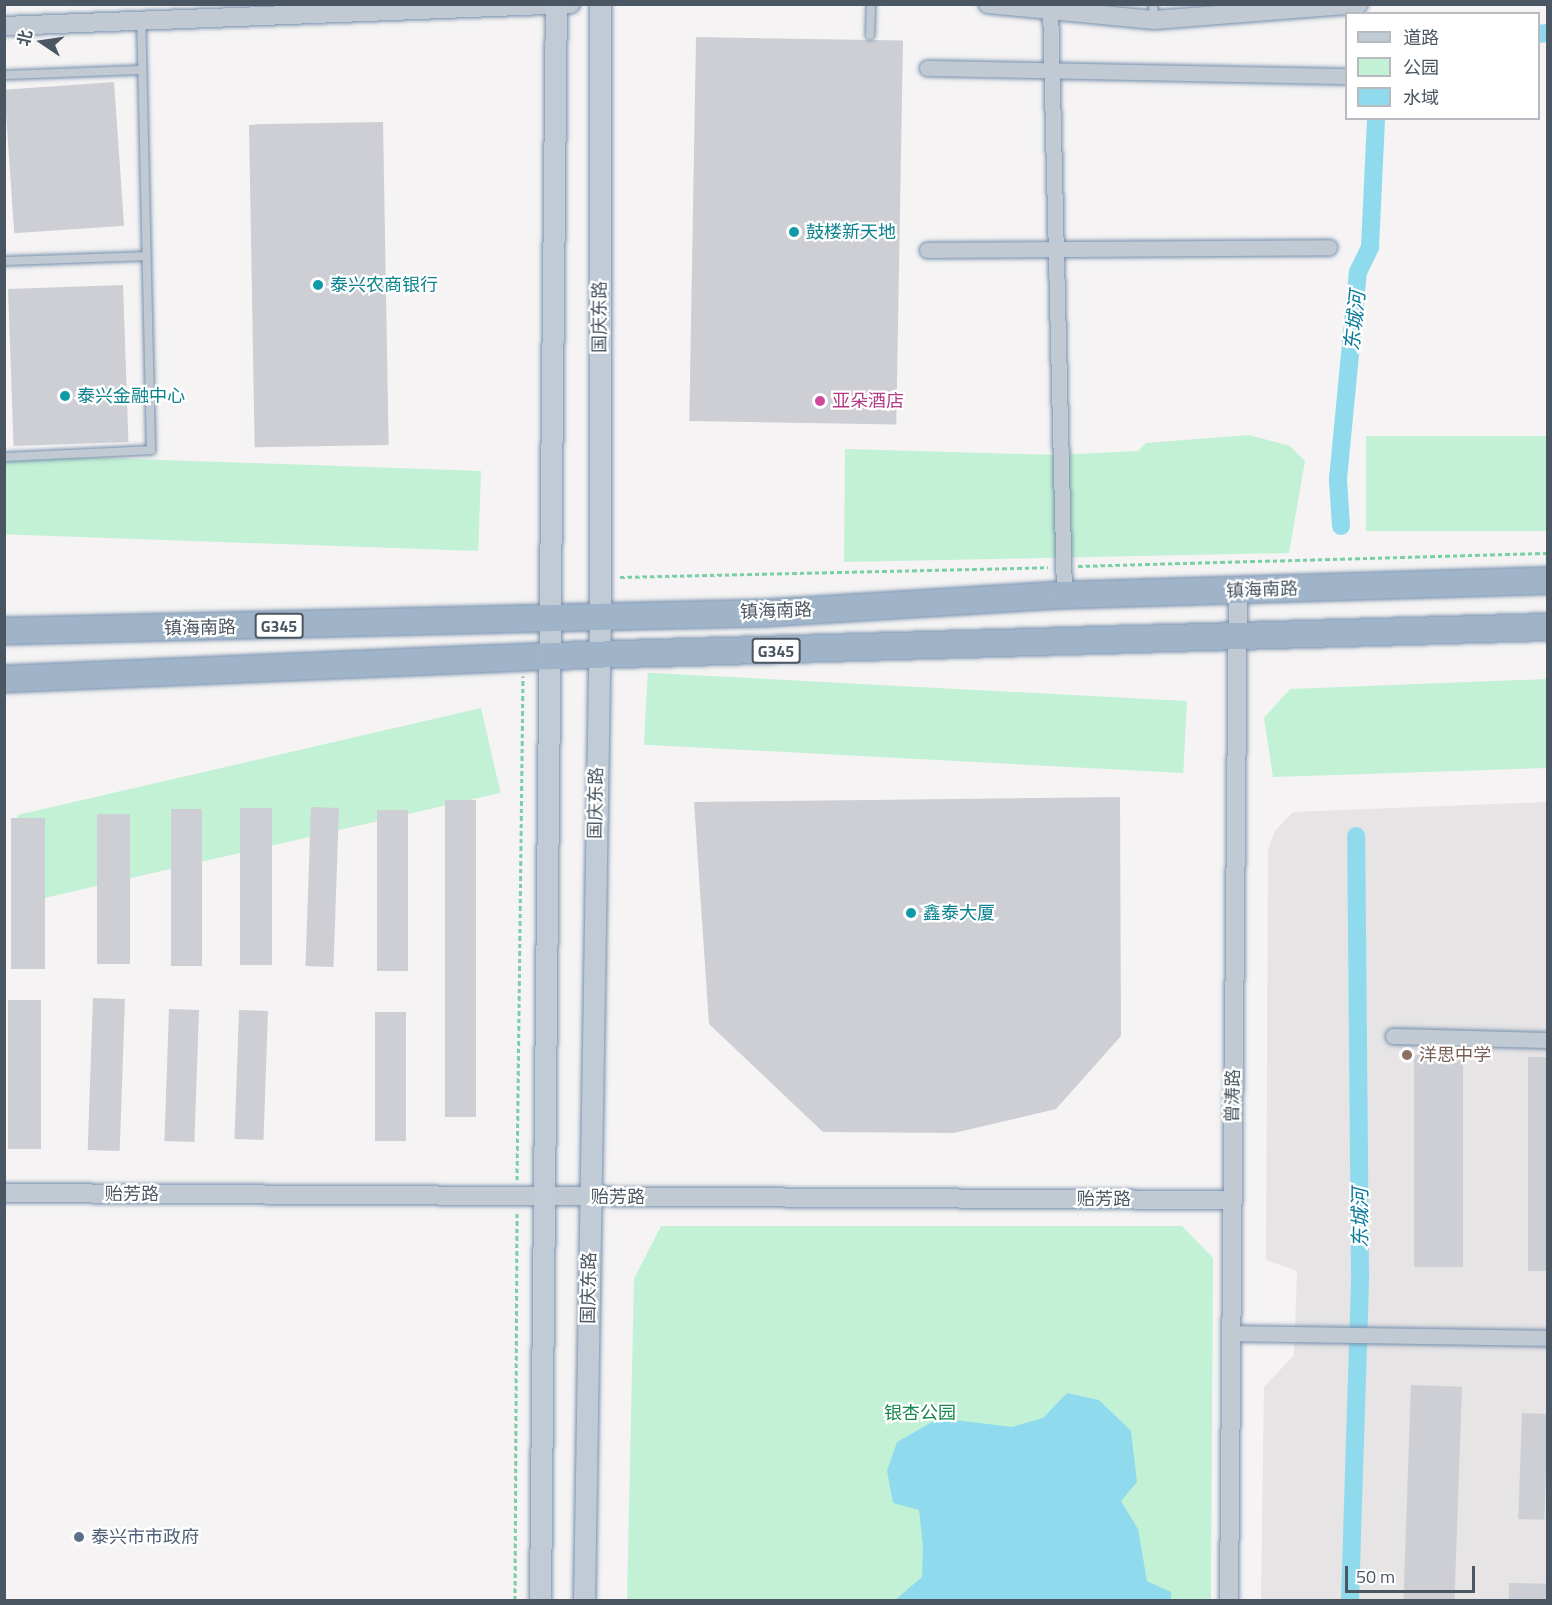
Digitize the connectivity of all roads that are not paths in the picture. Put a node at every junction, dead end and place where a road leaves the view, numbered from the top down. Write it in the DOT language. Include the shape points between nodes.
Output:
graph roads {
  1 [pos="600,4"];
  2 [pos="871,4"];
  3 [pos="988,4"];
  4 [pos="1358,4"];
  5 [pos="561,5"];
  6 [pos="1050,9"];
  7 [pos="1154,12"];
  8 [pos="141,21"];
  9 [pos="4,26"];
  10 [pos="870,35"];
  11 [pos="927,68"];
  12 [pos="1053,69"];
  13 [pos="142,70"];
  14 [pos="4,75"];
  15 [pos="1344,76"];
  16 [pos="1329,247"];
  17 [pos="927,250"];
  18 [pos="1057,251"];
  19 [pos="146,256"];
  20 [pos="4,261"];
  21 [pos="4,457"];
  22 [pos="1548,580"];
  23 [pos="1238,591"];
  24 [pos="1064,595"];
  25 [pos="600,616"];
  26 [pos="553,618"];
  27 [pos="1548,627"];
  28 [pos="4,631"];
  29 [pos="1237,640"];
  30 [pos="598,655"];
  31 [pos="553,656"];
  32 [pos="4,679"];
  33 [pos="1393,1036"];
  34 [pos="1548,1040"];
  35 [pos="4,1193"];
  36 [pos="544,1197"];
  37 [pos="590,1197"];
  38 [pos="1232,1200"];
  39 [pos="1231,1333"];
  40 [pos="1548,1338"];
  41 [pos="540,1600"];
  42 [pos="584,1600"];
  43 [pos="1228,1600"];
  1 -- 25 [label="main road, 国庆东路"];
  2 -- 10 [label="lane"];
  3 -- 6 [label="street"];
  4 -- 7 [label="street"];
  5 -- 8 [label="street"];
  5 -- 26 [label="main road"];
  6 -- 7 [label="street"];
  6 -- 12 [label="street"];
  8 -- 9 [label="street"];
  8 -- 13 [label="lane"];
  11 -- 12 [label="street"];
  12 -- 15 [label="street" via="1199,77"];
  12 -- 18 [label="street"];
  13 -- 14 [label="lane"];
  13 -- 19 [label="lane"];
  16 -- 18 [label="street"];
  17 -- 18 [label="street"];
  18 -- 24 [label="street"];
  19 -- 20 [label="lane"];
  19 -- 21 [label="lane" via="151,450"];
  22 -- 23 [label="highway, 镇海南路 / G345"];
  23 -- 24 [label="highway, 镇海南路 / G345"];
  23 -- 29 [label="street, 曾涛路"];
  24 -- 25 [label="highway, 镇海南路 / G345" via="767,613"];
  25 -- 26 [label="highway, 镇海南路 / G345"];
  25 -- 30 [label="main road, 国庆东路"];
  26 -- 28 [label="highway, 镇海南路 / G345"];
  26 -- 31 [label="main road"];
  27 -- 29 [label="highway, G345"];
  29 -- 30 [label="highway, G345"];
  29 -- 38 [label="street, 曾涛路"];
  30 -- 31 [label="highway, G345"];
  30 -- 37 [label="main road, 国庆东路"];
  31 -- 32 [label="highway, G345"];
  31 -- 36 [label="main road"];
  33 -- 34 [label="street"];
  35 -- 36 [label="street, 贻芳路"];
  36 -- 37 [label="street, 贻芳路"];
  36 -- 41 [label="main road"];
  37 -- 38 [label="street, 贻芳路"];
  37 -- 42 [label="main road, 国庆东路"];
  38 -- 39 [label="street, 曾涛路"];
  39 -- 40 [label="street"];
  39 -- 43 [label="street, 曾涛路"];
}
